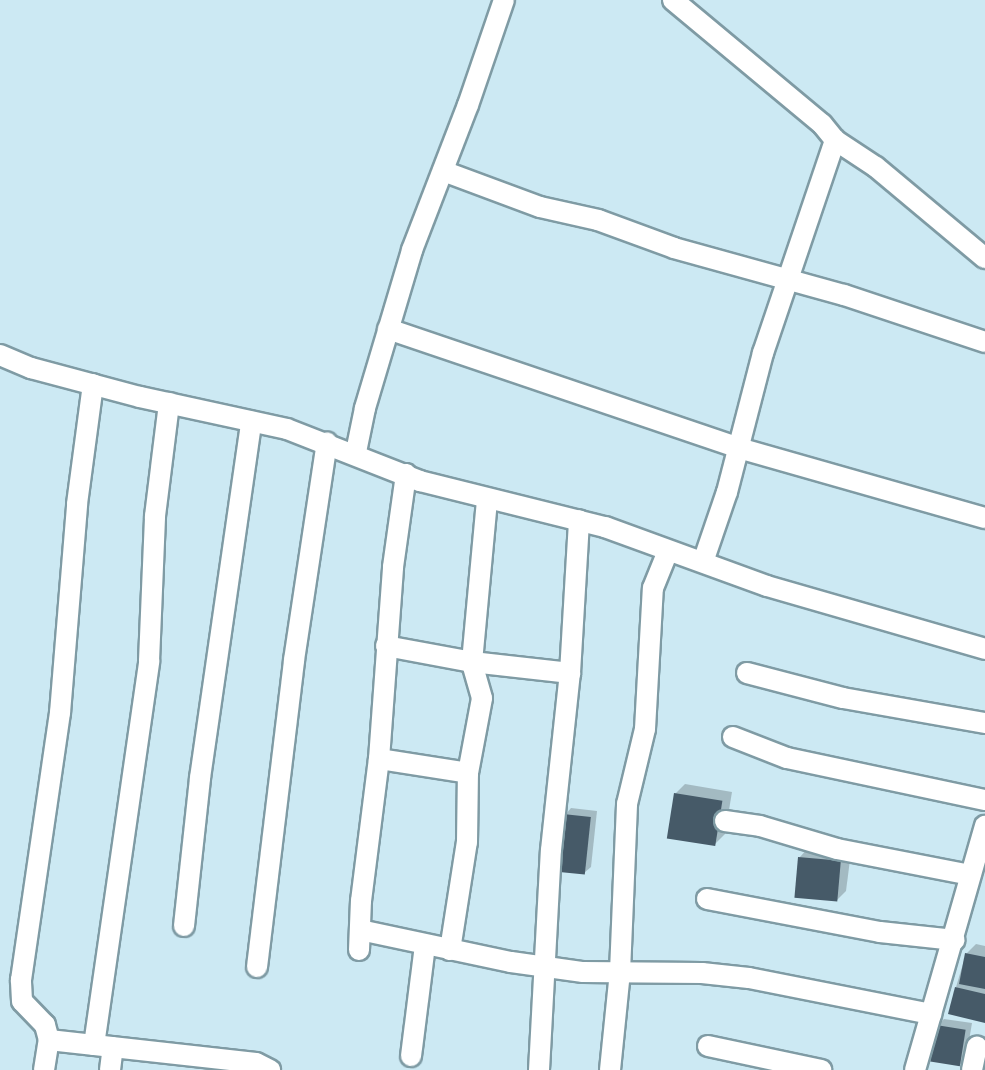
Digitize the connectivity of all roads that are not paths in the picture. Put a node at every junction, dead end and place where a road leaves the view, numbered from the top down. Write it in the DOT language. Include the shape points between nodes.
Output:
graph roads {
  1 [pos="504,0"];
  2 [pos="673,0"];
  3 [pos="835,140"];
  4 [pos="442,171"];
  5 [pos="985,258"];
  6 [pos="787,280"];
  7 [pos="388,329"];
  8 [pos="985,342"];
  9 [pos="0,356"];
  10 [pos="93,384"];
  11 [pos="169,404"];
  12 [pos="250,422"];
  13 [pos="327,442"];
  14 [pos="740,447"];
  15 [pos="356,452"];
  16 [pos="406,474"];
  17 [pos="488,499"];
  18 [pos="985,518"];
  19 [pos="579,520"];
  20 [pos="668,551"];
  21 [pos="703,562"];
  22 [pos="386,646"];
  23 [pos="985,649"];
  24 [pos="472,662"];
  25 [pos="570,673"];
  26 [pos="747,673"];
  27 [pos="985,723"];
  28 [pos="733,737"];
  29 [pos="380,759"];
  30 [pos="468,773"];
  31 [pos="985,800"];
  32 [pos="725,821"];
  33 [pos="985,826"];
  34 [pos="971,875"];
  35 [pos="707,899"];
  36 [pos="184,926"];
  37 [pos="955,940"];
  38 [pos="425,945"];
  39 [pos="450,950"];
  40 [pos="544,966"];
  41 [pos="257,967"];
  42 [pos="620,972"];
  43 [pos="932,1014"];
  44 [pos="49,1040"];
  45 [pos="103,1046"];
  46 [pos="708,1046"];
  47 [pos="977,1047"];
  48 [pos="411,1056"];
  49 [pos="200,1063"];
  50 [pos="44,1070"];
  51 [pos="110,1070"];
  52 [pos="270,1070"];
  53 [pos="539,1070"];
  54 [pos="610,1070"];
  55 [pos="821,1070"];
  56 [pos="915,1070"];
  57 [pos="972,1070"];
  1 -- 4 [label="street"];
  2 -- 3 [label="street" via="822,124"];
  3 -- 5 [label="street" via="876,167"];
  3 -- 6 [label="street"];
  4 -- 6 [label="street" via="540,207 598,220 674,248"];
  4 -- 7 [label="street"];
  6 -- 8 [label="street"];
  6 -- 14 [label="street" via="763,352"];
  7 -- 14 [label="street"];
  7 -- 15 [label="street"];
  9 -- 10 [label="street"];
  10 -- 11 [label="street"];
  10 -- 44 [label="street" via="77,504 60,713 21,980 22,1001 45,1025"];
  11 -- 12 [label="street"];
  11 -- 45 [label="street" via="155,516 149,661"];
  12 -- 13 [label="street"];
  12 -- 36 [label="street"];
  13 -- 15 [label="street"];
  13 -- 41 [label="street" via="294,660"];
  14 -- 18 [label="street"];
  14 -- 21 [label="street"];
  15 -- 16 [label="street"];
  16 -- 17 [label="street"];
  16 -- 22 [label="street"];
  17 -- 19 [label="street"];
  17 -- 24 [label="street"];
  19 -- 20 [label="street"];
  19 -- 25 [label="street"];
  20 -- 21 [label="street"];
  20 -- 42 [label="street" via="653,588 645,729 627,804"];
  21 -- 23 [label="street" via="822,603"];
  22 -- 24 [label="street"];
  22 -- 29 [label="street"];
  24 -- 25 [label="street"];
  24 -- 30 [label="street" via="482,698"];
  25 -- 40 [label="street" via="558,760"];
  26 -- 27 [label="street" via="843,698"];
  28 -- 31 [label="street" via="787,758"];
  29 -- 30 [label="street"];
  29 -- 38 [label="street" via="359,940"];
  30 -- 39 [label="street" via="467,842"];
  32 -- 34 [label="street" via="760,826 837,849"];
  33 -- 34 [label="street"];
  34 -- 37 [label="street"];
  35 -- 37 [label="street" via="880,932"];
  37 -- 43 [label="street"];
  38 -- 39 [label="street"];
  38 -- 48 [label="street"];
  39 -- 40 [label="street"];
  40 -- 42 [label="street"];
  40 -- 53 [label="street"];
  42 -- 43 [label="street" via="702,972 749,978"];
  42 -- 54 [label="street"];
  43 -- 56 [label="street"];
  44 -- 45 [label="street"];
  44 -- 50 [label="street"];
  45 -- 49 [label="street"];
  45 -- 51 [label="street"];
  46 -- 55 [label="street"];
  47 -- 57 [label="street"];
  49 -- 52 [label="street" via="256,1063"];
}
